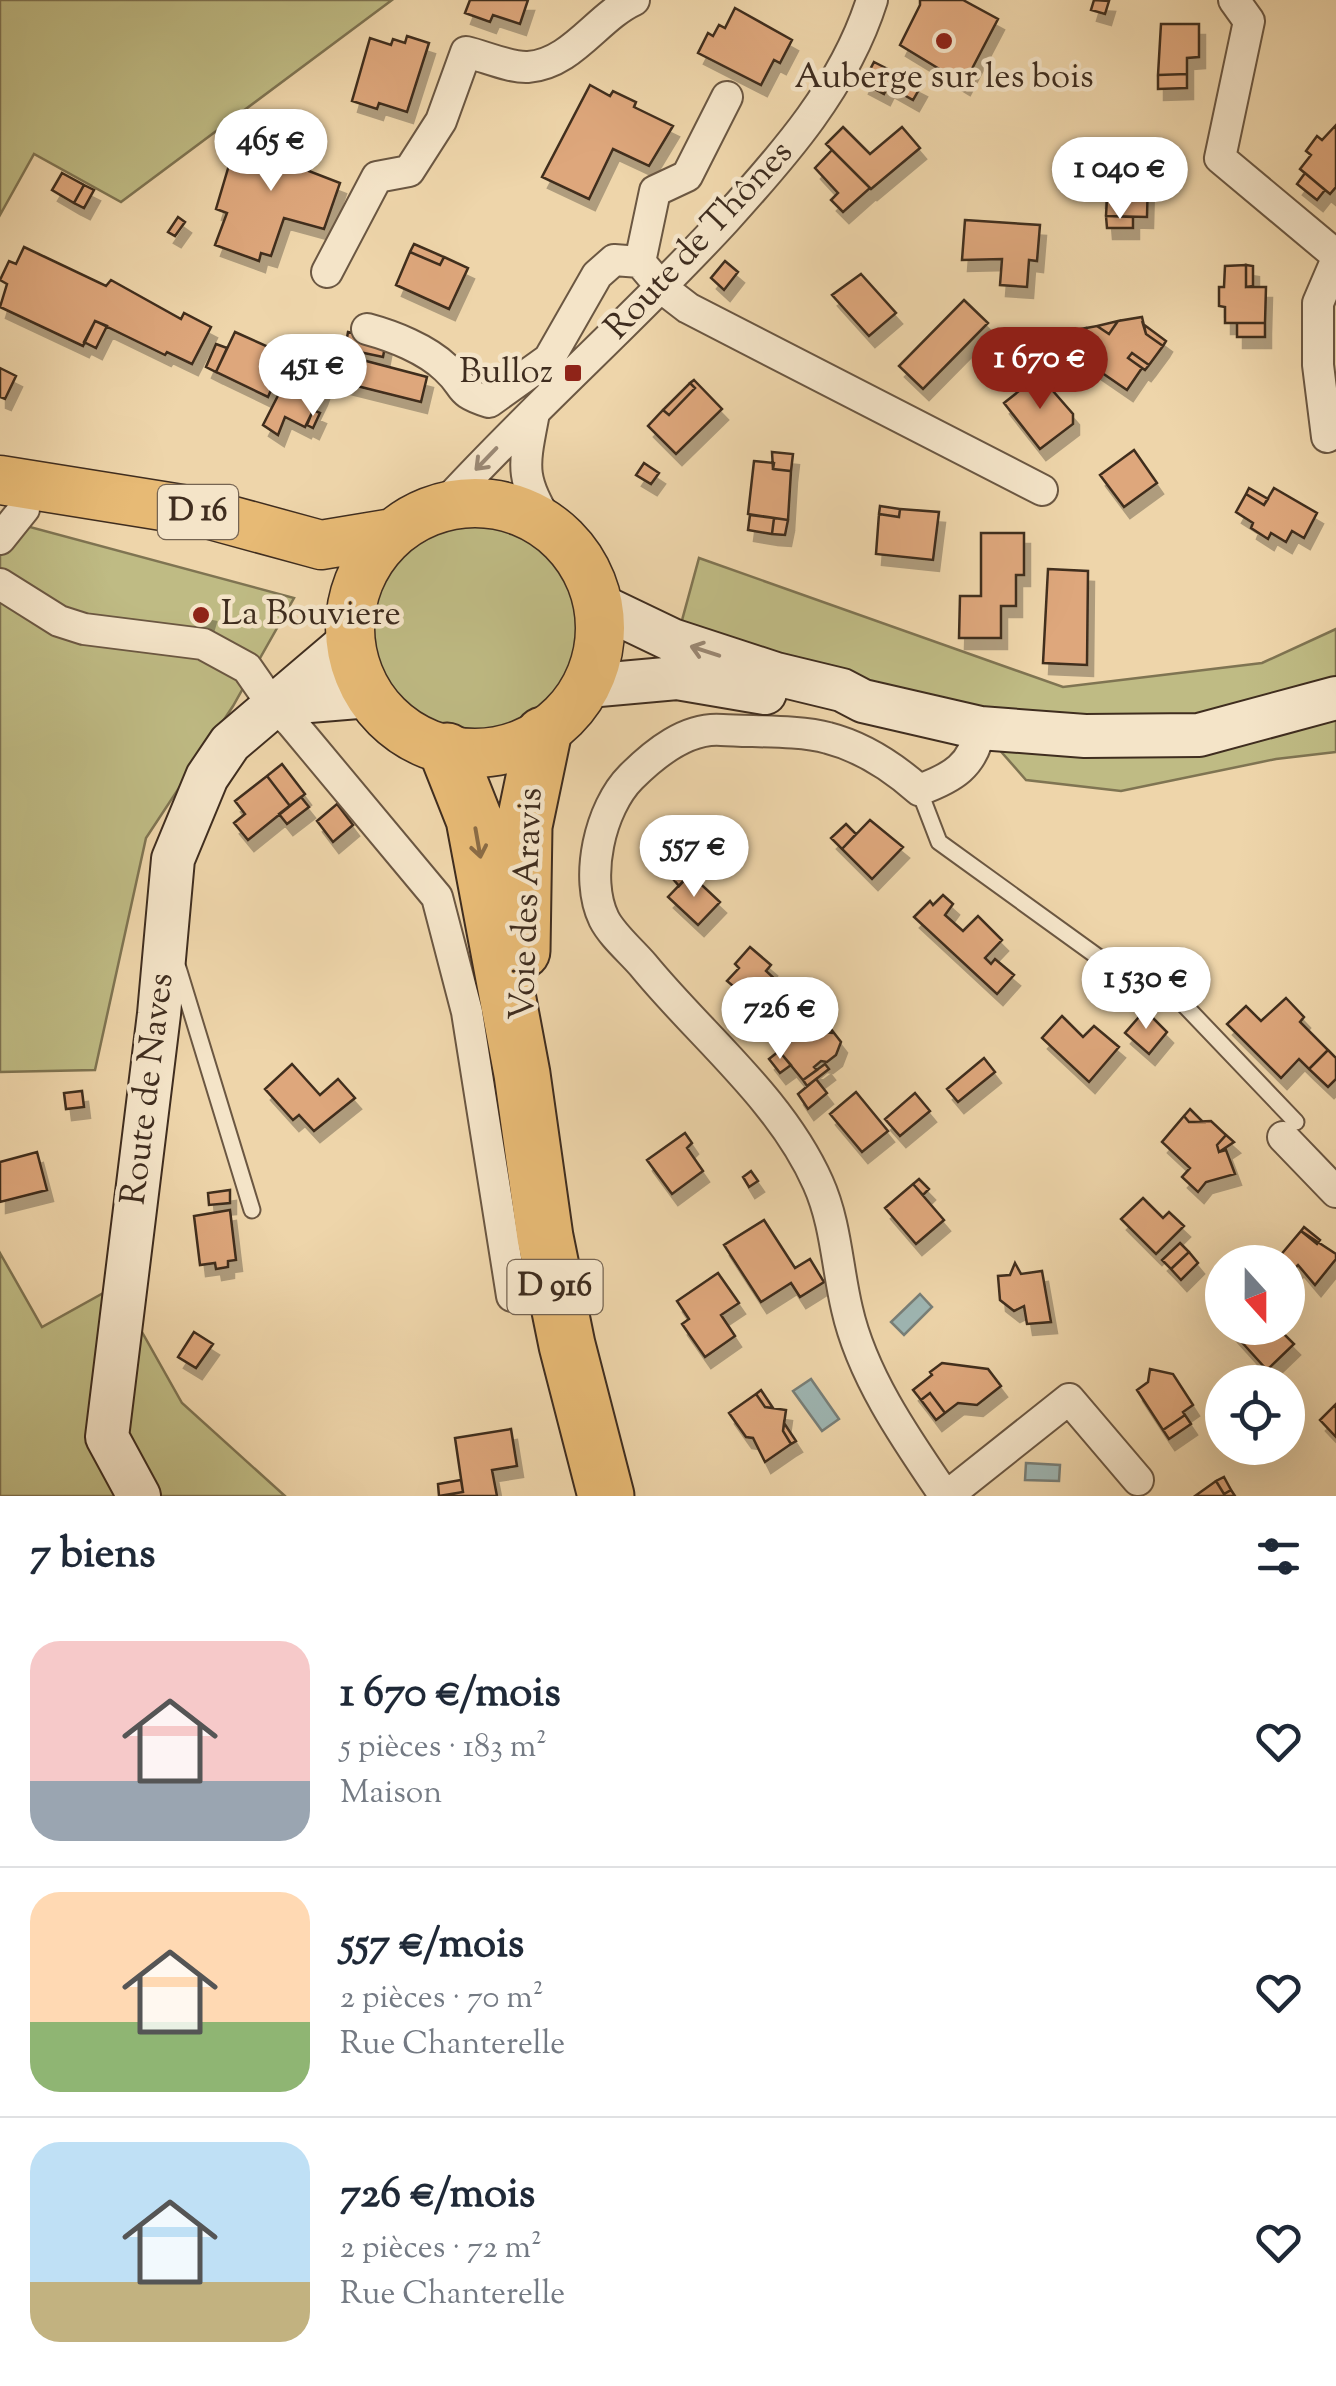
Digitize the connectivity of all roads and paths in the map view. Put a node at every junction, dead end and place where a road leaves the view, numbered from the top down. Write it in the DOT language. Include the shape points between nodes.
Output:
graph roads {
  1 [pos="634,0"];
  2 [pos="872,0"];
  3 [pos="1234,0"];
  4 [pos="728,97"];
  5 [pos="1336,258"];
  6 [pos="640,262"];
  7 [pos="327,272"];
  8 [pos="662,288"];
  9 [pos="367,329"];
  10 [pos="534,414"];
  11 [pos="1327,437"];
  12 [pos="1042,490"];
  13 [pos="6,507"];
  14 [pos="442,508"];
  15 [pos="550,527"];
  16 [pos="394,533"];
  17 [pos="0,584"];
  18 [pos="599,604"];
  19 [pos="352,621"];
  20 [pos="588,686"];
  21 [pos="370,696"];
  22 [pos="1336,698"];
  23 [pos="864,701"];
  24 [pos="272,704"];
  25 [pos="980,728"];
  26 [pos="543,734"];
  27 [pos="447,751"];
  28 [pos="919,790"];
  29 [pos="166,931"];
  30 [pos="522,1074"];
  31 [pos="1289,1129"];
  32 [pos="1336,1192"];
  33 [pos="252,1210"];
  34 [pos="512,1296"];
  35 [pos="1138,1480"];
  36 [pos="138,1496"];
  37 [pos="606,1496"];
  38 [pos="946,1496"];
  1 -- 7 [label="street" via="566,53 528,67 466,52 441,121 409,171 377,177"];
  2 -- 8 [label="street, Route de Thônes" via="854,49 792,147"];
  3 -- 5 [label="street" via="1249,20 1220,158"];
  4 -- 6 [label="street" via="687,176 654,192"];
  5 -- 11 [label="street" via="1318,303"];
  6 -- 8 [label="street"];
  6 -- 9 [label="street" via="614,260 597,274 549,360 488,402 466,395 446,368 393,336"];
  8 -- 10 [label="street, Route de Thônes"];
  8 -- 12 [label="street" via="688,308"];
  10 -- 14 [label="street, Route de Thônes, one-way"];
  10 -- 15 [label="street" via="524,461 530,492"];
  13 -- 16 [label="main road, D 16" via="200,512 321,545"];
  13 -- 19 [label="main road, D 16" via="216,546 312,576"];
  14 -- 15 [label="main road" via="498,504"];
  14 -- 16 [label="main road"];
  15 -- 18 [label="main road" via="588,571"];
  16 -- 19 [label="main road" via="361,576"];
  17 -- 24 [label="street" via="59,622 203,644 247,668"];
  18 -- 20 [label="main road" via="600,646"];
  23 -- 18 [label="main road, one-way" via="672,640"];
  19 -- 21 [label="main road" via="356,670"];
  19 -- 24 [label="main road, Route de Naves"];
  20 -- 23 [label="main road" via="677,678 840,706"];
  20 -- 26 [label="main road"];
  21 -- 24 [label="main road"];
  21 -- 27 [label="main road" via="390,721"];
  22 -- 25 [label="main road" via="1200,734 1085,736"];
  23 -- 25 [label="main road"];
  24 -- 29 [label="main road, Route de Naves" via="230,742 208,777 173,859"];
  24 -- 34 [label="street" via="437,897 467,1012"];
  25 -- 28 [label="street" via="977,746 952,778"];
  26 -- 27 [label="main road" via="480,754"];
  26 -- 30 [label="highway, Voie des Aravis / D 916" via="524,826"];
  27 -- 30 [label="highway, Voie des Aravis / D 916, one-way" via="474,819"];
  28 -- 31 [label="lane" via="939,842 1141,988 1169,989"];
  28 -- 38 [label="street" via="891,765 827,737 707,728 663,748 628,780 604,823 594,870 604,918 747,1080 819,1184 864,1362"];
  29 -- 33 [label="lane"];
  29 -- 36 [label="main road, Route de Naves" via="107,1437"];
  30 -- 37 [label="highway, Voie des Aravis / D 916" via="544,1236"];
  31 -- 32 [label="street"];
  35 -- 38 [label="street" via="1069,1399"];
}
